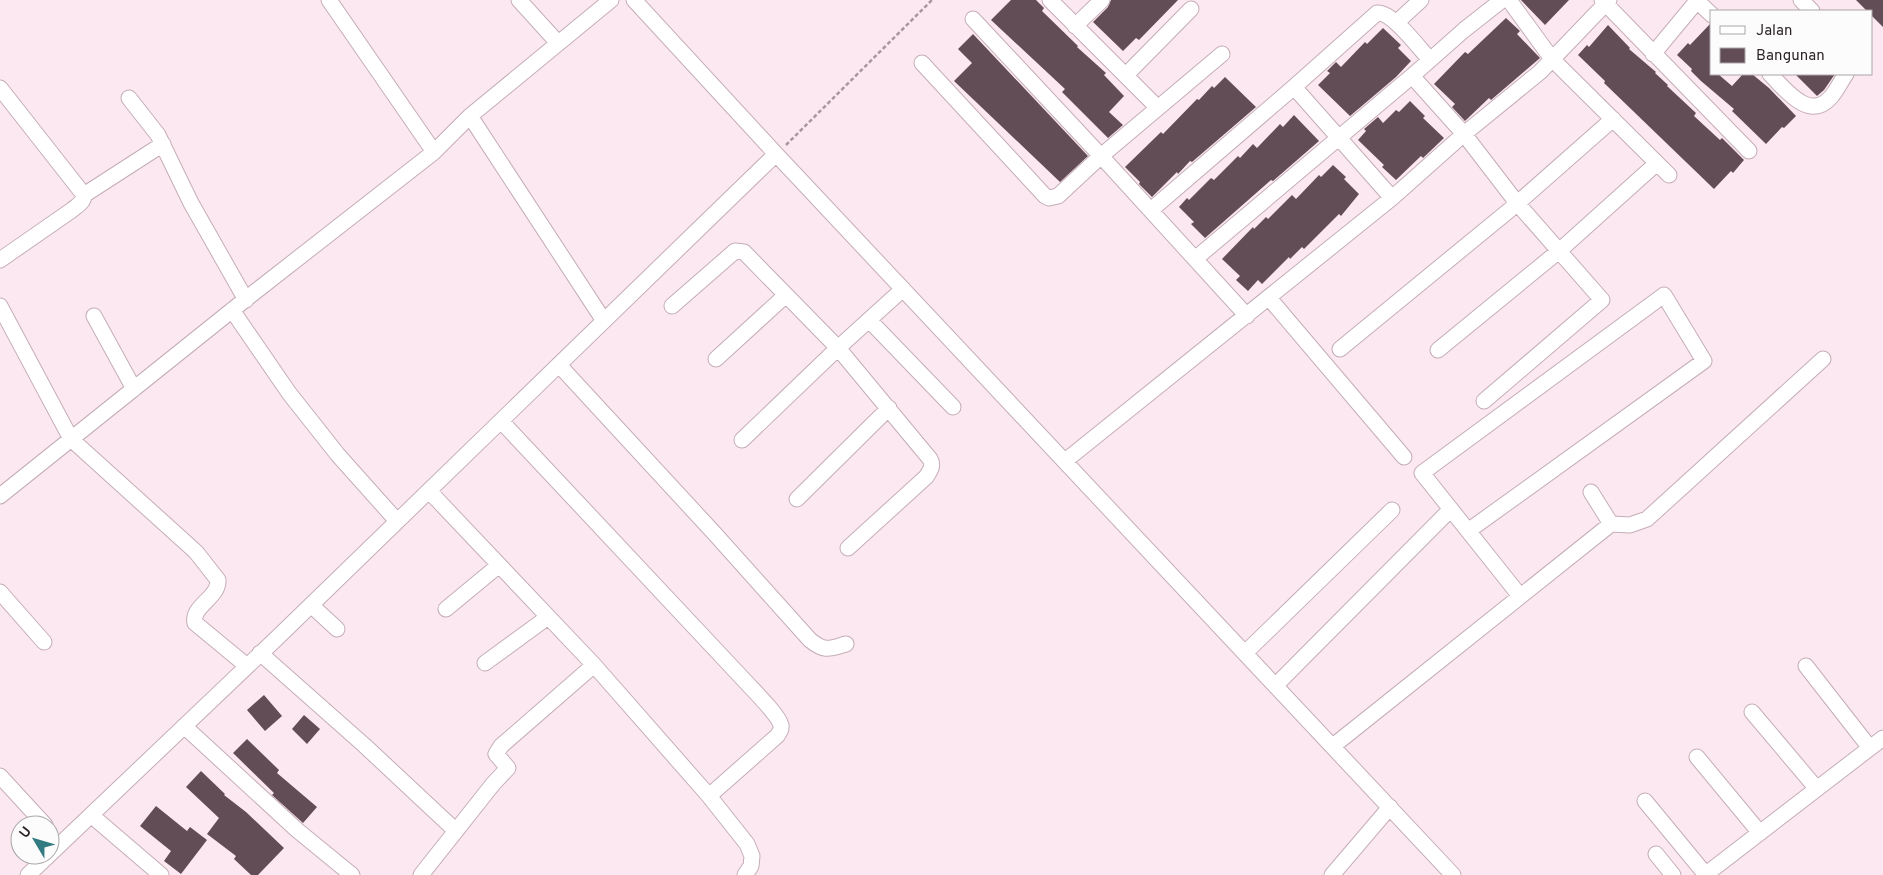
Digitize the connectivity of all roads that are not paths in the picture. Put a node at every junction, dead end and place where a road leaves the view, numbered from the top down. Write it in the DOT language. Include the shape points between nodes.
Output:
graph roads {
  1 [pos="329,0"];
  2 [pos="519,0"];
  3 [pos="611,0"];
  4 [pos="1050,0"];
  5 [pos="1102,0"];
  6 [pos="1421,0"];
  7 [pos="1502,0"];
  8 [pos="1509,0"];
  9 [pos="1697,0"];
  10 [pos="1801,0"];
  11 [pos="1605,1"];
  12 [pos="636,3"];
  13 [pos="1191,9"];
  14 [pos="1811,10"];
  15 [pos="1710,13"];
  16 [pos="973,19"];
  17 [pos="1396,23"];
  18 [pos="1075,26"];
  19 [pos="558,43"];
  20 [pos="1222,54"];
  21 [pos="1653,54"];
  22 [pos="1552,59"];
  23 [pos="1430,60"];
  24 [pos="922,63"];
  25 [pos="1126,75"];
  26 [pos="1771,75"];
  27 [pos="1845,75"];
  28 [pos="1412,76"];
  29 [pos="1294,87"];
  30 [pos="0,88"];
  31 [pos="129,98"];
  32 [pos="1158,108"];
  33 [pos="1613,119"];
  34 [pos="475,123"];
  35 [pos="1464,134"];
  36 [pos="1339,138"];
  37 [pos="163,144"];
  38 [pos="1749,151"];
  39 [pos="434,152"];
  40 [pos="1101,156"];
  41 [pos="784,163"];
  42 [pos="1656,163"];
  43 [pos="1669,175"];
  44 [pos="84,195"];
  45 [pos="1392,198"];
  46 [pos="1517,203"];
  47 [pos="1151,210"];
  48 [pos="1559,251"];
  49 [pos="2,253"];
  50 [pos="1194,259"];
  51 [pos="903,289"];
  52 [pos="786,295"];
  53 [pos="1269,298"];
  54 [pos="246,300"];
  55 [pos="672,306"];
  56 [pos="1,310"];
  57 [pos="235,315"];
  58 [pos="94,316"];
  59 [pos="1246,316"];
  60 [pos="869,320"];
  61 [pos="604,321"];
  62 [pos="838,348"];
  63 [pos="1340,349"];
  64 [pos="1438,350"];
  65 [pos="716,359"];
  66 [pos="1823,359"];
  67 [pos="562,368"];
  68 [pos="134,389"];
  69 [pos="1484,401"];
  70 [pos="953,407"];
  71 [pos="889,408"];
  72 [pos="504,423"];
  73 [pos="742,440"];
  74 [pos="76,443"];
  75 [pos="1404,456"];
  76 [pos="1065,461"];
  77 [pos="1591,492"];
  78 [pos="0,496"];
  79 [pos="435,497"];
  80 [pos="796,499"];
  81 [pos="1451,509"];
  82 [pos="1392,510"];
  83 [pos="397,521"];
  84 [pos="1611,524"];
  85 [pos="1468,531"];
  86 [pos="848,548"];
  87 [pos="498,566"];
  88 [pos="0,592"];
  89 [pos="1520,596"];
  90 [pos="446,609"];
  91 [pos="548,616"];
  92 [pos="44,642"];
  93 [pos="846,644"];
  94 [pos="1245,653"];
  95 [pos="262,655"];
  96 [pos="485,663"];
  97 [pos="594,665"];
  98 [pos="247,666"];
  99 [pos="1806,666"];
  100 [pos="1276,685"];
  101 [pos="1752,712"];
  102 [pos="191,732"];
  103 [pos="1883,738"];
  104 [pos="1333,746"];
  105 [pos="1870,748"];
  106 [pos="1698,758"];
  107 [pos="0,776"];
  108 [pos="1817,789"];
  109 [pos="709,796"];
  110 [pos="1645,800"];
  111 [pos="1390,807"];
  112 [pos="36,815"];
  113 [pos="94,818"];
  114 [pos="456,831"];
  115 [pos="1760,833"];
  116 [pos="62,843"];
  117 [pos="1656,854"];
  118 [pos="38,865"];
  119 [pos="28,875"];
  120 [pos="161,875"];
  121 [pos="352,875"];
  122 [pos="421,875"];
  123 [pos="745,875"];
  124 [pos="1332,875"];
  125 [pos="1453,875"];
  126 [pos="1673,875"];
  127 [pos="1706,875"];
  1 -- 39 [label="street"];
  2 -- 19 [label="street"];
  3 -- 19 [label="street"];
  4 -- 18 [label="street"];
  5 -- 18 [label="street"];
  6 -- 17 [label="street"];
  7 -- 23 [label="street"];
  8 -- 22 [label="street"];
  9 -- 15 [label="street"];
  9 -- 21 [label="street"];
  10 -- 14 [label="street"];
  11 -- 21 [label="street"];
  11 -- 22 [label="street"];
  12 -- 41 [label="street"];
  13 -- 25 [label="street"];
  16 -- 40 [label="street"];
  17 -- 23 [label="street"];
  17 -- 29 [label="street" via="1383,13 1377,13"];
  18 -- 25 [label="street"];
  19 -- 34 [label="street"];
  20 -- 32 [label="street"];
  21 -- 38 [label="street"];
  22 -- 33 [label="street"];
  22 -- 35 [label="street"];
  23 -- 28 [label="street"];
  24 -- 40 [label="street" via="1049,198 1058,196"];
  25 -- 32 [label="street"];
  26 -- 27 [label="street" via="1797,101 1810,106 1826,102"];
  28 -- 35 [label="street"];
  28 -- 36 [label="street"];
  29 -- 36 [label="street"];
  29 -- 47 [label="street"];
  30 -- 44 [label="street"];
  31 -- 37 [label="street"];
  32 -- 40 [label="street"];
  33 -- 42 [label="street"];
  33 -- 46 [label="street"];
  34 -- 39 [label="street"];
  34 -- 61 [label="street"];
  35 -- 45 [label="street"];
  35 -- 46 [label="street"];
  36 -- 45 [label="street"];
  36 -- 50 [label="street"];
  37 -- 44 [label="street"];
  37 -- 54 [label="street" via="191,203"];
  39 -- 54 [label="street"];
  40 -- 47 [label="street"];
  41 -- 51 [label="street"];
  41 -- 61 [label="street"];
  42 -- 43 [label="street"];
  42 -- 48 [label="street"];
  44 -- 49 [label="street" via="82,203"];
  45 -- 53 [label="street"];
  46 -- 48 [label="street"];
  46 -- 63 [label="street"];
  47 -- 50 [label="street"];
  48 -- 64 [label="street"];
  48 -- 69 [label="street" via="1602,300"];
  50 -- 59 [label="street"];
  51 -- 60 [label="street"];
  51 -- 76 [label="street"];
  52 -- 55 [label="street" via="744,252 735,251"];
  52 -- 62 [label="street"];
  52 -- 65 [label="street"];
  53 -- 59 [label="street"];
  53 -- 75 [label="street"];
  54 -- 57 [label="street"];
  56 -- 74 [label="street"];
  57 -- 68 [label="street"];
  57 -- 83 [label="street" via="306,416"];
  58 -- 68 [label="street"];
  59 -- 76 [label="street"];
  60 -- 62 [label="street"];
  60 -- 70 [label="street"];
  61 -- 67 [label="street"];
  62 -- 71 [label="street"];
  62 -- 73 [label="street"];
  66 -- 84 [label="street" via="1647,518 1630,525"];
  67 -- 72 [label="street"];
  67 -- 93 [label="street" via="810,640 828,650"];
  68 -- 74 [label="street"];
  71 -- 80 [label="street"];
  71 -- 86 [label="street" via="933,463 932,468"];
  72 -- 79 [label="street"];
  72 -- 109 [label="street" via="744,680 781,726 777,736"];
  74 -- 78 [label="street"];
  74 -- 98 [label="street" via="196,552 218,580 215,591 196,613 195,623"];
  76 -- 94 [label="street"];
  77 -- 84 [label="street"];
  79 -- 83 [label="street"];
  79 -- 87 [label="street"];
  81 -- 85 [label="street"];
  81 -- 85 [label="street" via="1422,473 1664,294 1704,360"];
  81 -- 100 [label="street"];
  82 -- 94 [label="street"];
  83 -- 95 [label="street" via="322,615"];
  84 -- 89 [label="street"];
  85 -- 89 [label="street"];
  87 -- 90 [label="street"];
  87 -- 91 [label="street"];
  88 -- 92 [label="street"];
  89 -- 104 [label="street"];
  91 -- 96 [label="street"];
  91 -- 97 [label="street"];
  94 -- 100 [label="street"];
  95 -- 98 [label="street"];
  95 -- 114 [label="street"];
  97 -- 109 [label="street"];
  97 -- 114 [label="street" via="501,746 496,754 508,768"];
  98 -- 102 [label="street"];
  99 -- 105 [label="street"];
  100 -- 104 [label="street"];
  101 -- 108 [label="street"];
  102 -- 113 [label="street"];
  102 -- 121 [label="street" via="297,830"];
  103 -- 105 [label="street"];
  104 -- 111 [label="street"];
  105 -- 108 [label="street"];
  106 -- 115 [label="street"];
  107 -- 112 [label="street"];
  108 -- 115 [label="street"];
  109 -- 123 [label="street" via="747,844 753,861"];
  110 -- 127 [label="street"];
  111 -- 124 [label="street"];
  111 -- 125 [label="street"];
  113 -- 116 [label="street"];
  113 -- 120 [label="street"];
  114 -- 122 [label="street"];
  115 -- 127 [label="street"];
  117 -- 126 [label="street"];
  118 -- 119 [label="street"];
}
